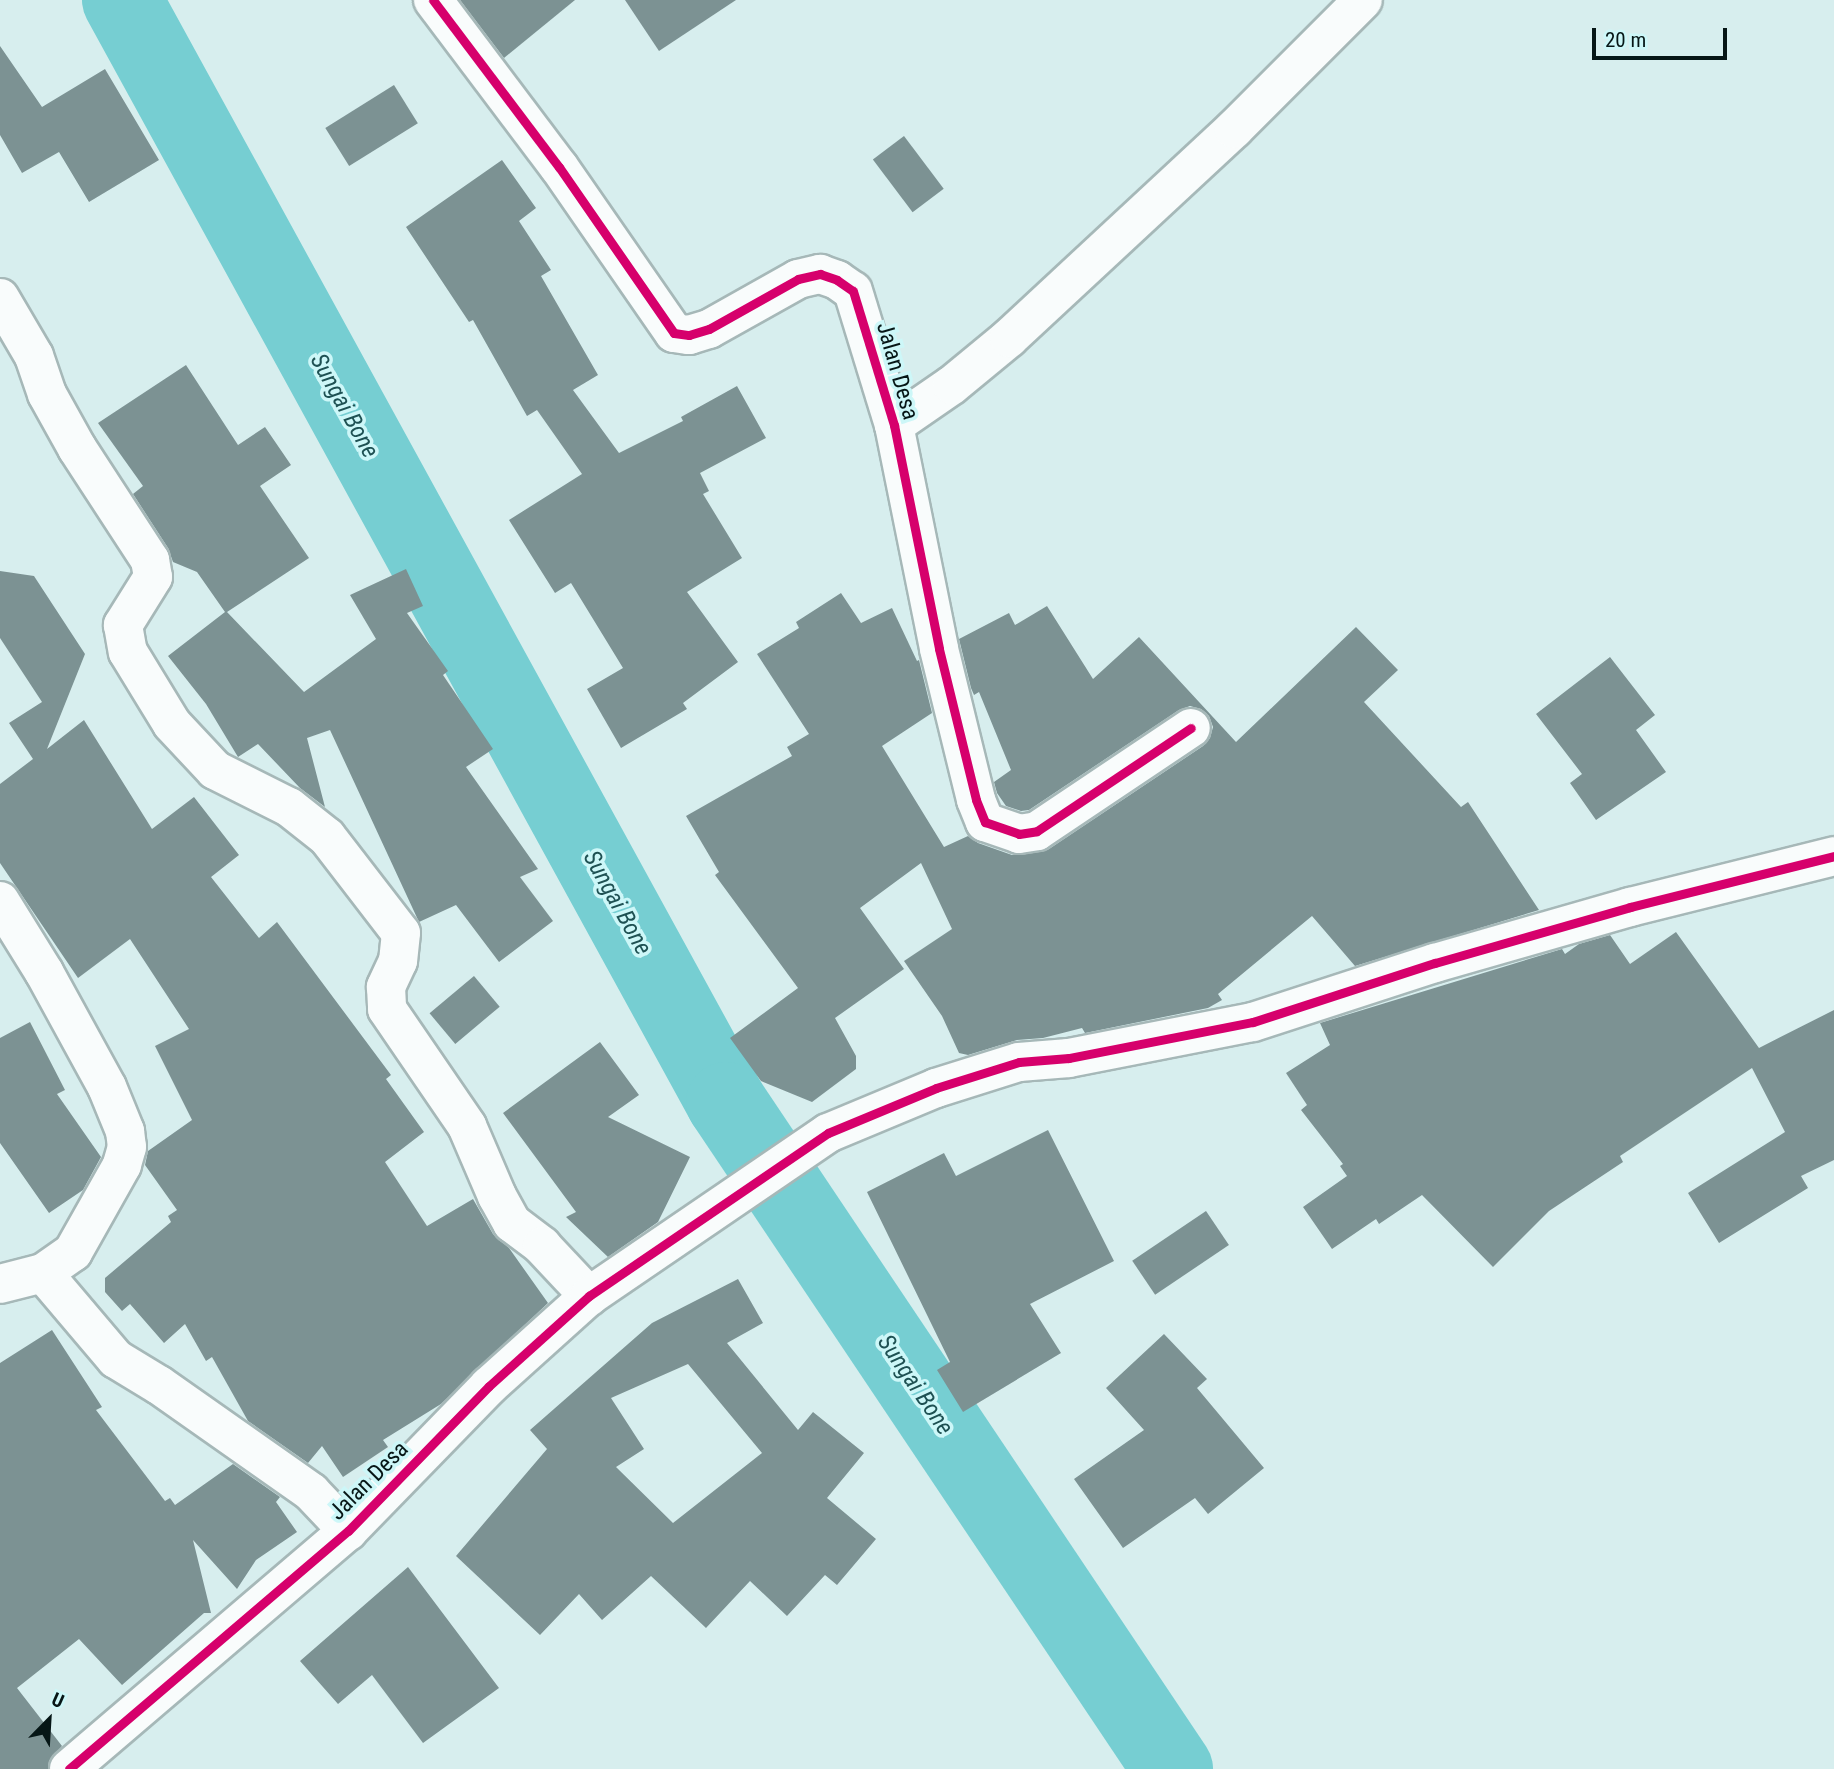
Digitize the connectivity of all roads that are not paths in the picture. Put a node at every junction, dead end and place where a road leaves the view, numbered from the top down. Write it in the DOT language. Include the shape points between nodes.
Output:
graph roads {
  1 [pos="433,0"];
  2 [pos="1363,0"];
  3 [pos="0,298"];
  4 [pos="894,425"];
  5 [pos="1191,728"];
  6 [pos="1834,856"];
  7 [pos="0,901"];
  8 [pos="43,1273"];
  9 [pos="0,1284"];
  10 [pos="589,1296"];
  11 [pos="348,1531"];
  12 [pos="69,1769"];
  1 -- 4 [label="street, Jalan Desa" via="559,167 674,333 689,335 709,329 798,279 820,274 837,280 856,296"];
  2 -- 4 [label="street, Jalan Desa" via="1234,129 1009,338"];
  3 -- 10 [label="street" via="34,356 47,394 76,448 150,560 153,577 123,625 128,652 172,724 215,770 289,807 327,837 401,933 400,952 386,987 387,1009 467,1126 512,1223 542,1246"];
  4 -- 5 [label="street, Jalan Desa" via="939,649 985,822 1019,834 1037,831"];
  6 -- 10 [label="street, Jalan Desa" via="1436,962 1253,1022 1069,1058 1019,1062 936,1088 828,1132"];
  7 -- 8 [label="street" via="107,1087 127,1147 122,1165 73,1252"];
  8 -- 9 [label="street"];
  8 -- 11 [label="street" via="116,1359 311,1492"];
  10 -- 11 [label="street, Jalan Desa" via="489,1386"];
  11 -- 12 [label="street, Jalan Desa"];
}
